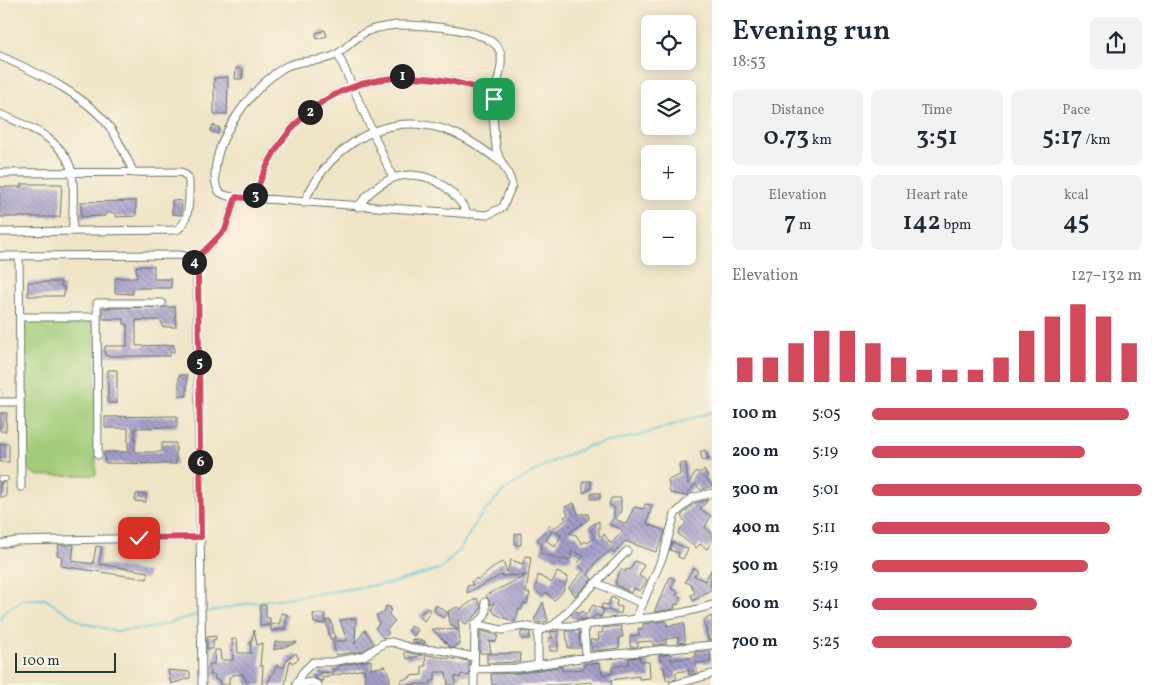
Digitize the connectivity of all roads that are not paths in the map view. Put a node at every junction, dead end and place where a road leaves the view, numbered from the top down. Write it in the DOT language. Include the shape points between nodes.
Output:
graph roads {
  1 [pos="338,54"];
  2 [pos="0,56"];
  3 [pos="351,86"];
  4 [pos="495,94"];
  5 [pos="0,114"];
  6 [pos="371,133"];
  7 [pos="500,162"];
  8 [pos="0,172"];
  9 [pos="72,173"];
  10 [pos="134,173"];
  11 [pos="393,178"];
  12 [pos="236,197"];
  13 [pos="254,199"];
  14 [pos="304,203"];
  15 [pos="358,207"];
  16 [pos="468,214"];
  17 [pos="72,231"];
  18 [pos="0,232"];
  19 [pos="0,256"];
  20 [pos="19,256"];
  21 [pos="194,261"];
  22 [pos="162,303"];
  23 [pos="20,317"];
  24 [pos="97,317"];
  25 [pos="0,402"];
  26 [pos="20,402"];
  27 [pos="98,455"];
  28 [pos="0,479"];
  29 [pos="6,479"];
  30 [pos="21,487"];
  31 [pos="712,493"];
  32 [pos="201,537"];
  33 [pos="0,544"];
  34 [pos="627,551"];
  35 [pos="597,583"];
  36 [pos="485,602"];
  37 [pos="642,604"];
  38 [pos="712,605"];
  39 [pos="636,619"];
  40 [pos="474,624"];
  41 [pos="554,625"];
  42 [pos="584,626"];
  43 [pos="543,629"];
  44 [pos="712,645"];
  45 [pos="474,657"];
  46 [pos="586,657"];
  47 [pos="538,665"];
  48 [pos="473,669"];
  49 [pos="712,674"];
  50 [pos="202,685"];
  51 [pos="296,685"];
  52 [pos="318,685"];
  53 [pos="474,685"];
  54 [pos="673,685"];
  1 -- 3 [label="street"];
  1 -- 4 [label="street" via="364,32 383,27 425,26 465,32 491,41 499,48 502,59"];
  1 -- 12 [label="street" via="301,61 282,69 239,114 221,144 215,170 218,192"];
  2 -- 10 [label="street" via="39,74 88,106 112,131"];
  3 -- 4 [label="street" via="379,79 428,77 467,83"];
  3 -- 6 [label="street"];
  3 -- 13 [label="street" via="327,99 287,134 272,156"];
  4 -- 7 [label="street" via="496,147"];
  5 -- 9 [label="street" via="38,132 56,146"];
  6 -- 7 [label="street" via="406,124 432,126 473,142"];
  6 -- 11 [label="street"];
  6 -- 14 [label="street" via="346,147 325,166"];
  7 -- 16 [label="street" via="512,185 506,204 492,214"];
  8 -- 9 [label="street"];
  9 -- 10 [label="street"];
  9 -- 17 [label="street"];
  10 -- 17 [label="street" via="181,172 188,177 189,198 181,227 177,230"];
  11 -- 15 [label="street" via="379,184"];
  11 -- 16 [label="street" via="411,175 445,185 459,198"];
  12 -- 13 [label="street"];
  12 -- 21 [label="street" via="225,230"];
  13 -- 14 [label="street"];
  14 -- 15 [label="street"];
  15 -- 16 [label="street"];
  17 -- 18 [label="street"];
  19 -- 20 [label="street"];
  20 -- 21 [label="street" via="181,255"];
  20 -- 23 [label="street"];
  21 -- 32 [label="street" via="198,273"];
  22 -- 24 [label="street" via="97,303"];
  23 -- 24 [label="street"];
  23 -- 26 [label="street"];
  24 -- 27 [label="street"];
  25 -- 26 [label="street"];
  26 -- 30 [label="street"];
  28 -- 29 [label="lane"];
  31 -- 37 [label="street" via="692,498 675,514 663,556"];
  32 -- 33 [label="street"];
  32 -- 50 [label="street"];
  34 -- 35 [label="street"];
  35 -- 37 [label="street"];
  35 -- 41 [label="street"];
  36 -- 40 [label="street" via="486,614"];
  37 -- 39 [label="street"];
  38 -- 39 [label="street" via="682,614"];
  39 -- 42 [label="street"];
  40 -- 43 [label="street" via="502,630 523,626"];
  40 -- 45 [label="street"];
  41 -- 42 [label="street"];
  41 -- 43 [label="street"];
  42 -- 46 [label="street"];
  43 -- 47 [label="street" via="538,631"];
  44 -- 46 [label="street"];
  45 -- 48 [label="street"];
  45 -- 51 [label="street" via="384,643 364,656 313,662"];
  46 -- 47 [label="street"];
  47 -- 48 [label="street"];
  48 -- 53 [label="street"];
  49 -- 54 [label="street"];
  51 -- 52 [label="street" via="311,682"];
}
